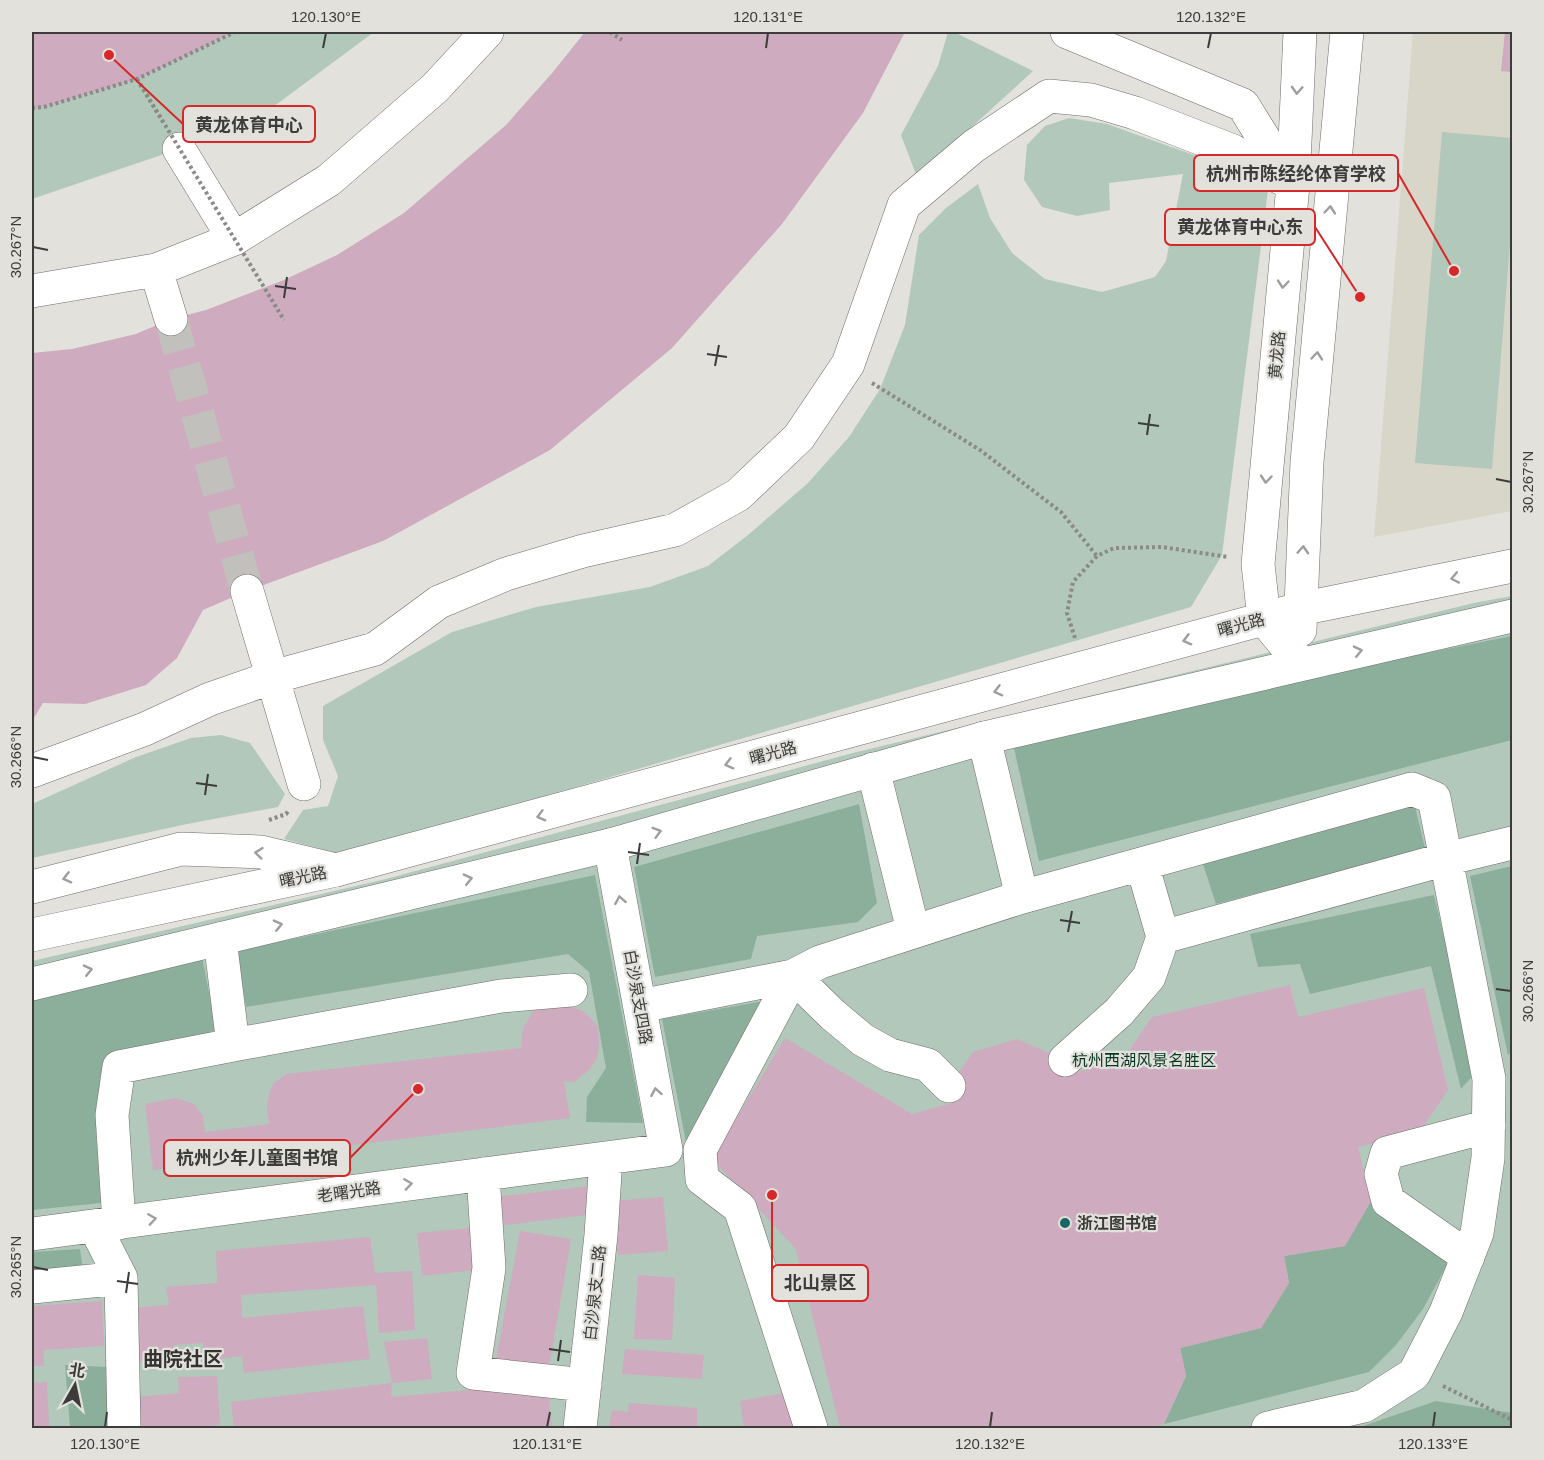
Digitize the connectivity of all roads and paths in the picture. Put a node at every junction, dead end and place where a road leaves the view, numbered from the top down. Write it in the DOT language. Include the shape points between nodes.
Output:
graph roads {
  1 [pos="235,32"];
  2 [pos="487,32"];
  3 [pos="610,32"];
  4 [pos="1067,32"];
  5 [pos="1300,32"];
  6 [pos="1347,32"];
  7 [pos="622,40"];
  8 [pos="137,79"];
  9 [pos="32,108"];
  10 [pos="179,149"];
  11 [pos="1293,185"];
  12 [pos="234,238"];
  13 [pos="156,270"];
  14 [pos="32,291"];
  15 [pos="171,319"];
  16 [pos="284,320"];
  17 [pos="848,364"];
  18 [pos="1097,556"];
  19 [pos="1258,564"];
  20 [pos="1512,566"];
  21 [pos="247,591"];
  22 [pos="1300,609"];
  23 [pos="1512,616"];
  24 [pos="1264,619"];
  25 [pos="1301,664"];
  26 [pos="1085,667"];
  27 [pos="273,677"];
  28 [pos="984,738"];
  29 [pos="873,768"];
  30 [pos="32,771"];
  31 [pos="304,784"];
  32 [pos="1512,843"];
  33 [pos="610,845"];
  34 [pos="1446,859"];
  35 [pos="1142,864"];
  36 [pos="336,870"];
  37 [pos="32,887"];
  38 [pos="1022,897"];
  39 [pos="913,930"];
  40 [pos="32,935"];
  41 [pos="1163,937"];
  42 [pos="220,939"];
  43 [pos="793,976"];
  44 [pos="32,984"];
  45 [pos="571,990"];
  46 [pos="640,1006"];
  47 [pos="234,1045"];
  48 [pos="1065,1060"];
  49 [pos="949,1086"];
  50 [pos="1497,1102"];
  51 [pos="666,1150"];
  52 [pos="606,1158"];
  53 [pos="483,1174"];
  54 [pos="107,1225"];
  55 [pos="32,1234"];
  56 [pos="1468,1257"];
  57 [pos="121,1278"];
  58 [pos="32,1287"];
  59 [pos="1415,1372"];
  60 [pos="585,1385"];
  61 [pos="1512,1420"];
  62 [pos="124,1428"];
  63 [pos="580,1428"];
  64 [pos="811,1428"];
  65 [pos="1268,1428"];
  1 -- 8 [label="path"];
  2 -- 12 [label="main road" via="435,88 328,180"];
  3 -- 7 [label="path"];
  4 -- 11 [label="main road" via="1243,105"];
  5 -- 11 [label="main road, 黄龙路, one-way"];
  22 -- 6 [label="main road, one-way" via="1307,462"];
  8 -- 9 [label="path"];
  8 -- 10 [label="path"];
  8 -- 16 [label="path, bridge"];
  10 -- 12 [label="main road"];
  11 -- 17 [label="main road" via="1233,151 1135,112 1091,100 1049,96 974,146 904,205"];
  11 -- 19 [label="main road, 黄龙路, one-way"];
  12 -- 13 [label="main road"];
  13 -- 14 [label="main road"];
  13 -- 15 [label="main road"];
  17 -- 18 [label="path" via="880,389 980,450 1061,512"];
  17 -- 27 [label="main road" via="799,437 738,495 675,530 506,574 439,602 375,649"];
  18 -- 19 [label="path" via="1114,548 1162,547"];
  18 -- 26 [label="path" via="1073,582 1067,613"];
  19 -- 24 [label="main road, 黄龙路"];
  20 -- 22 [label="main road, 曙光路, one-way"];
  21 -- 27 [label="main road"];
  22 -- 24 [label="main road, 曙光路"];
  22 -- 25 [label="main road"];
  25 -- 23 [label="main road, one-way"];
  24 -- 25 [label="main road"];
  24 -- 26 [label="main road, 曙光路, one-way"];
  25 -- 28 [label="main road"];
  26 -- 36 [label="main road, 曙光路, one-way"];
  27 -- 30 [label="main road"];
  27 -- 31 [label="main road"];
  28 -- 29 [label="main road"];
  28 -- 38 [label="main road"];
  33 -- 29 [label="main road, one-way"];
  29 -- 39 [label="main road"];
  32 -- 34 [label="main road"];
  42 -- 33 [label="main road, one-way"];
  46 -- 33 [label="main road, 白沙泉支四路, one-way"];
  34 -- 35 [label="main road" via="1434,798 1412,789"];
  34 -- 41 [label="main road"];
  34 -- 50 [label="main road" via="1489,1079"];
  35 -- 38 [label="main road"];
  35 -- 41 [label="main road"];
  36 -- 37 [label="main road, one-way" via="261,852 181,849"];
  36 -- 40 [label="main road, 曙光路"];
  38 -- 39 [label="main road"];
  39 -- 43 [label="main road" via="820,962"];
  41 -- 48 [label="main road" via="1149,977 1119,1012"];
  44 -- 42 [label="main road, one-way"];
  42 -- 47 [label="main road"];
  43 -- 46 [label="main road"];
  43 -- 49 [label="main road" via="863,1040 890,1055 928,1065"];
  43 -- 64 [label="main road" via="700,1150 702,1179 740,1208"];
  45 -- 47 [label="main road" via="501,996"];
  51 -- 46 [label="main road, 白沙泉支四路, one-way"];
  47 -- 54 [label="main road" via="119,1067 112,1114"];
  50 -- 56 [label="main road" via="1477,1233"];
  50 -- 56 [label="main road" via="1388,1153 1382,1174 1388,1201"];
  51 -- 52 [label="main road, 老曙光路"];
  52 -- 53 [label="main road, 老曙光路"];
  52 -- 60 [label="main road, 白沙泉支二路"];
  54 -- 53 [label="main road, 老曙光路, one-way"];
  53 -- 60 [label="main road" via="489,1268 473,1373"];
  54 -- 55 [label="main road, 老曙光路"];
  54 -- 57 [label="main road"];
  56 -- 59 [label="main road" via="1446,1312"];
  57 -- 58 [label="main road"];
  57 -- 62 [label="main road"];
  59 -- 61 [label="path"];
  59 -- 65 [label="main road" via="1364,1406"];
  60 -- 63 [label="main road, 白沙泉支二路"];
}
